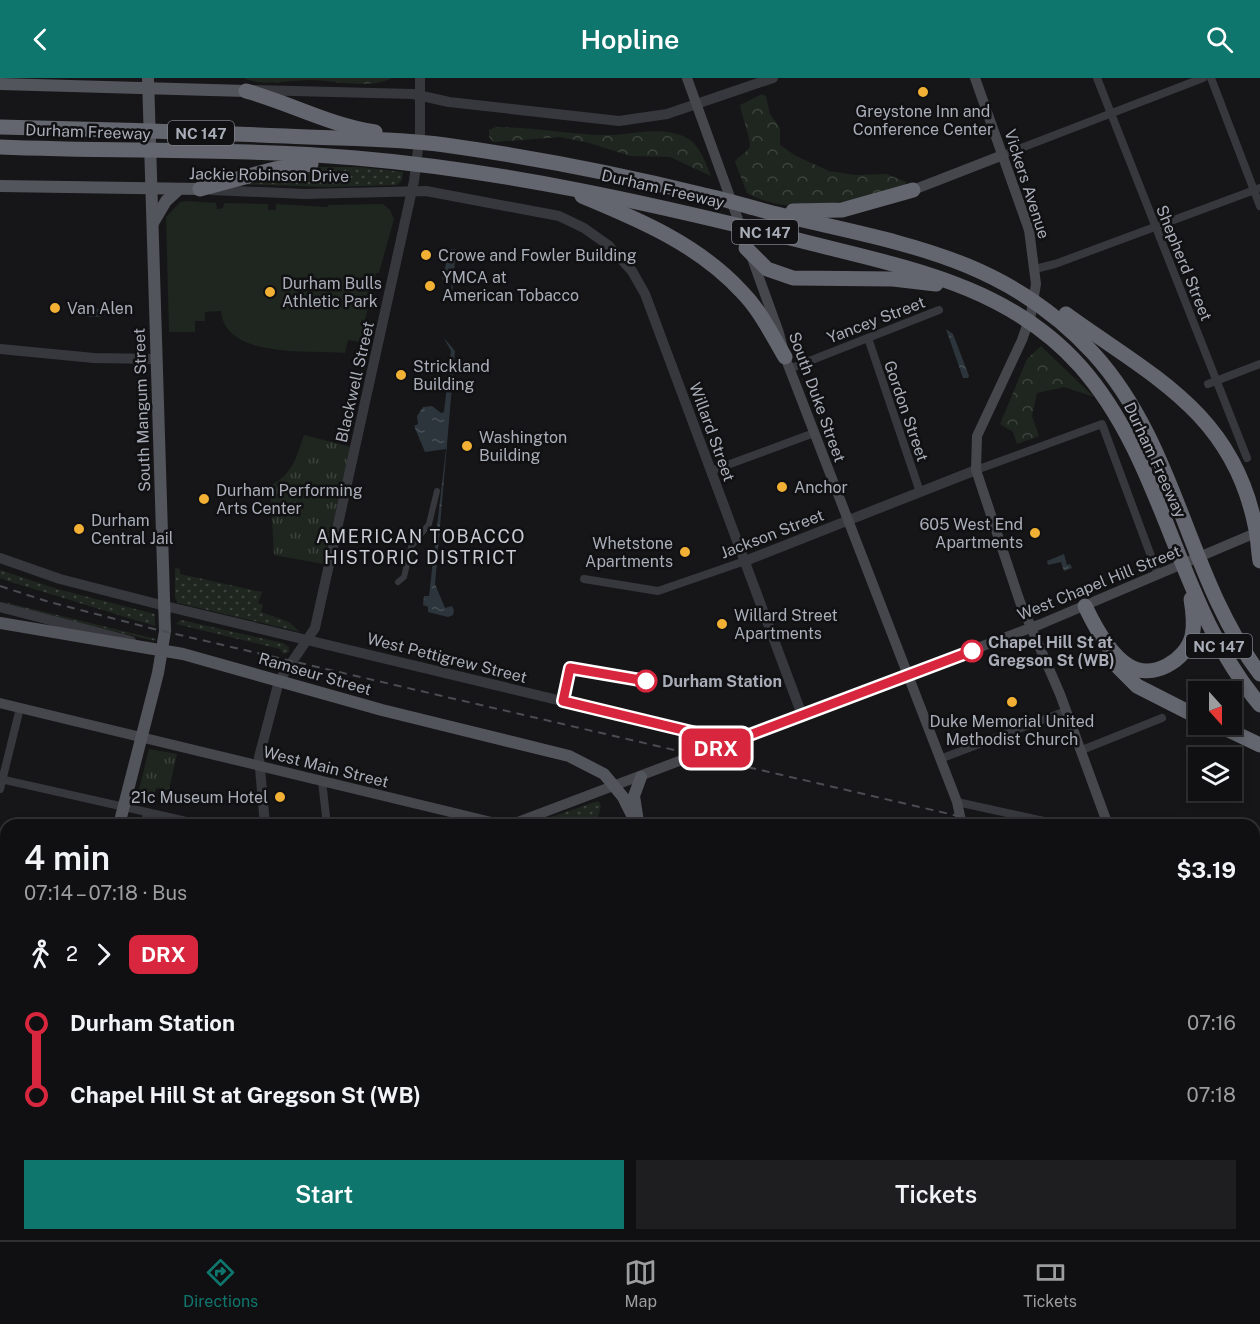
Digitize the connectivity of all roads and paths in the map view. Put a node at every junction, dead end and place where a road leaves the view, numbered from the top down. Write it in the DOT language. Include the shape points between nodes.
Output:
graph roads {
  1 [pos="420,78"];
  2 [pos="687,78"];
  3 [pos="773,78"];
  4 [pos="975,78"];
  5 [pos="1097,78"];
  6 [pos="1203,78"];
  7 [pos="1211,78"];
  8 [pos="148,83"];
  9 [pos="0,84"];
  10 [pos="246,91"];
  11 [pos="420,96"];
  12 [pos="696,105"];
  13 [pos="1110,114"];
  14 [pos="4,127"];
  15 [pos="394,141"];
  16 [pos="4,147"];
  17 [pos="1003,155"];
  18 [pos="351,158"];
  19 [pos="534,181"];
  20 [pos="3,184"];
  21 [pos="151,189"];
  22 [pos="179,189"];
  23 [pos="200,189"];
  24 [pos="1257,189"];
  25 [pos="913,190"];
  26 [pos="412,191"];
  27 [pos="704,195"];
  28 [pos="1260,206"];
  29 [pos="535,211"];
  30 [pos="152,224"];
  31 [pos="1155,227"];
  32 [pos="746,248"];
  33 [pos="1035,271"];
  34 [pos="992,298"];
  35 [pos="1031,298"];
  36 [pos="939,310"];
  37 [pos="868,338"];
  38 [pos="0,349"];
  39 [pos="157,359"];
  40 [pos="787,363"];
  41 [pos="1260,364"];
  42 [pos="1212,382"];
  43 [pos="814,434"];
  44 [pos="1247,458"];
  45 [pos="976,470"];
  46 [pos="711,471"];
  47 [pos="437,491"];
  48 [pos="920,492"];
  49 [pos="848,521"];
  50 [pos="1258,532"];
  51 [pos="0,558"];
  52 [pos="745,561"];
  53 [pos="1260,561"];
  54 [pos="1158,575"];
  55 [pos="584,579"];
  56 [pos="1190,581"];
  57 [pos="398,582"];
  58 [pos="165,606"];
  59 [pos="0,607"];
  60 [pos="1081,608"];
  61 [pos="0,623"];
  62 [pos="1031,627"];
  63 [pos="308,640"];
  64 [pos="142,646"];
  65 [pos="163,650"];
  66 [pos="1260,674"];
  67 [pos="908,675"];
  68 [pos="279,681"];
  69 [pos="0,703"];
  70 [pos="1260,705"];
  71 [pos="20,708"];
  72 [pos="1066,711"];
  73 [pos="1188,712"];
  74 [pos="802,715"];
  75 [pos="1161,718"];
  76 [pos="1239,735"];
  77 [pos="141,738"];
  78 [pos="1260,745"];
  79 [pos="715,748"];
  80 [pos="1082,750"];
  81 [pos="940,759"];
  82 [pos="258,765"];
  83 [pos="641,777"];
  84 [pos="1,779"];
  85 [pos="322,781"];
  86 [pos="614,786"];
  87 [pos="0,789"];
  88 [pos="957,802"];
  89 [pos="124,807"];
  90 [pos="146,812"];
  91 [pos="121,819"];
  92 [pos="147,819"];
  93 [pos="177,819"];
  94 [pos="264,819"];
  95 [pos="326,819"];
  96 [pos="473,819"];
  97 [pos="526,819"];
  98 [pos="634,819"];
  99 [pos="637,819"];
  100 [pos="961,819"];
  101 [pos="1035,819"];
  102 [pos="1106,819"];
  1 -- 11 [label="street, Blackwell Street"];
  2 -- 12 [label="main road, South Duke Street"];
  3 -- 12 [label="street"];
  4 -- 17 [label="main road, Vickers Avenue"];
  5 -- 13 [label="street, Shepherd Street"];
  6 -- 13 [label="street"];
  7 -- 24 [label="street"];
  8 -- 9 [label="main road"];
  8 -- 10 [label="main road"];
  8 -- 21 [label="main road, South Mangum Street"];
  10 -- 11 [label="street"];
  10 -- 15 [label="highway" via="325,120 378,132"];
  11 -- 12 [label="street" via="611,121 652,118"];
  11 -- 26 [label="street, Blackwell Street"];
  12 -- 32 [label="main road, South Duke Street"];
  13 -- 17 [label="street"];
  13 -- 31 [label="street, Shepherd Street"];
  14 -- 15 [label="highway, Durham Freeway / NC 147"];
  15 -- 27 [label="highway, Durham Freeway / NC 147" via="488,152"];
  16 -- 18 [label="highway, Durham Freeway / NC 147"];
  17 -- 25 [label="main road"];
  17 -- 33 [label="main road, Vickers Avenue" via="1029,230"];
  18 -- 19 [label="highway, Durham Freeway / NC 147"];
  18 -- 23 [label="highway" via="275,169"];
  19 -- 34 [label="highway, Durham Freeway / NC 147" via="638,201 903,266"];
  19 -- 40 [label="highway" via="637,218 699,254 743,293"];
  20 -- 21 [label="main road, Jackie Robinson Drive"];
  21 -- 22 [label="main road, Jackie Robinson Drive"];
  21 -- 30 [label="main road, South Mangum Street"];
  22 -- 23 [label="main road, Jackie Robinson Drive"];
  22 -- 30 [label="main road"];
  23 -- 26 [label="street, Jackie Robinson Drive" via="304,194"];
  24 -- 28 [label="street"];
  24 -- 31 [label="street"];
  25 -- 27 [label="highway" via="858,207 815,212"];
  26 -- 29 [label="street, Jackie Robinson Drive"];
  26 -- 63 [label="street, Blackwell Street" via="315,628"];
  27 -- 35 [label="highway, Durham Freeway / NC 147" via="939,254 987,273"];
  29 -- 46 [label="street, Willard Street" via="559,216 591,232 632,271 645,294"];
  30 -- 39 [label="main road, South Mangum Street"];
  31 -- 33 [label="street"];
  31 -- 42 [label="street, Shepherd Street"];
  32 -- 34 [label="highway" via="763,266 781,276 927,282"];
  32 -- 40 [label="main road, South Duke Street"];
  33 -- 45 [label="main road, Vickers Avenue" via="1031,314 1020,346 977,436"];
  34 -- 56 [label="highway, Durham Freeway / NC 147" via="1035,325 1064,350 1110,405 1141,465"];
  35 -- 50 [label="highway" via="1043,300 1119,350 1170,385 1194,408 1229,456"];
  35 -- 66 [label="highway, Durham Freeway / NC 147" via="1076,335 1131,402 1155,448 1228,621"];
  36 -- 37 [label="street, Yancey Street"];
  37 -- 40 [label="street, Yancey Street"];
  37 -- 48 [label="street, Gordon Street"];
  38 -- 39 [label="street" via="94,358"];
  39 -- 58 [label="main road, South Mangum Street"];
  40 -- 43 [label="main road, South Duke Street"];
  41 -- 42 [label="street"];
  42 -- 44 [label="street, Shepherd Street"];
  43 -- 46 [label="street"];
  43 -- 49 [label="main road, South Duke Street"];
  45 -- 48 [label="street, Jackson Street"];
  45 -- 54 [label="street, Jackson Street" via="1102,424"];
  45 -- 62 [label="main road, Vickers Avenue" via="1011,579"];
  46 -- 52 [label="street, Willard Street"];
  47 -- 57 [label="street" via="429,524 411,547 404,578"];
  48 -- 49 [label="street, Jackson Street"];
  49 -- 52 [label="street, Jackson Street"];
  49 -- 67 [label="main road, South Duke Street"];
  50 -- 53 [label="highway"];
  50 -- 54 [label="main road, West Chapel Hill Street"];
  51 -- 58 [label="street, West Pettigrew Street" via="60,579"];
  52 -- 55 [label="street, Jackson Street" via="658,591"];
  52 -- 74 [label="street, Willard Street"];
  54 -- 60 [label="main road, West Chapel Hill Street"];
  56 -- 60 [label="highway" via="1194,625 1190,642 1179,658 1157,669 1135,668 1122,660"];
  56 -- 70 [label="highway, Durham Freeway / NC 147" via="1223,654"];
  58 -- 63 [label="street, West Pettigrew Street"];
  58 -- 65 [label="main road, South Mangum Street"];
  59 -- 64 [label="street, Ramseur Street"];
  60 -- 62 [label="main road, West Chapel Hill Street"];
  60 -- 73 [label="highway" via="1108,656 1137,686"];
  61 -- 64 [label="main road"];
  62 -- 67 [label="main road, West Chapel Hill Street"];
  62 -- 72 [label="main road, Vickers Avenue"];
  63 -- 68 [label="street, Blackwell Street"];
  63 -- 79 [label="street, West Pettigrew Street" via="696,733 707,737"];
  64 -- 65 [label="main road, Ramseur Street"];
  65 -- 68 [label="main road, Ramseur Street"];
  65 -- 77 [label="main road, South Mangum Street"];
  67 -- 74 [label="main road, West Chapel Hill Street"];
  67 -- 81 [label="main road, South Duke Street"];
  68 -- 82 [label="street"];
  68 -- 86 [label="main road, Ramseur Street" via="578,759 595,767"];
  69 -- 71 [label="main road, West Main Street"];
  71 -- 77 [label="main road, West Main Street"];
  71 -- 84 [label="street"];
  72 -- 80 [label="main road, Vickers Avenue"];
  72 -- 81 [label="street"];
  74 -- 79 [label="main road, West Chapel Hill Street"];
  75 -- 80 [label="street"];
  76 -- 78 [label="highway"];
  77 -- 82 [label="main road, West Main Street"];
  77 -- 89 [label="main road, South Mangum Street"];
  79 -- 83 [label="main road, West Chapel Hill Street"];
  80 -- 102 [label="main road, Vickers Avenue"];
  81 -- 88 [label="main road, South Duke Street"];
  82 -- 85 [label="main road, West Main Street"];
  82 -- 94 [label="street"];
  83 -- 86 [label="main road, West Chapel Hill Street"];
  83 -- 99 [label="main road" via="634,796"];
  84 -- 87 [label="street"];
  84 -- 89 [label="street"];
  85 -- 95 [label="street"];
  85 -- 96 [label="main road, West Main Street"];
  86 -- 97 [label="main road, West Chapel Hill Street"];
  86 -- 98 [label="main road, Ramseur Street"];
  88 -- 100 [label="main road, South Duke Street"];
  88 -- 101 [label="street"];
  89 -- 90 [label="street"];
  89 -- 91 [label="main road, South Mangum Street"];
  90 -- 92 [label="street"];
  90 -- 93 [label="street"];
}
